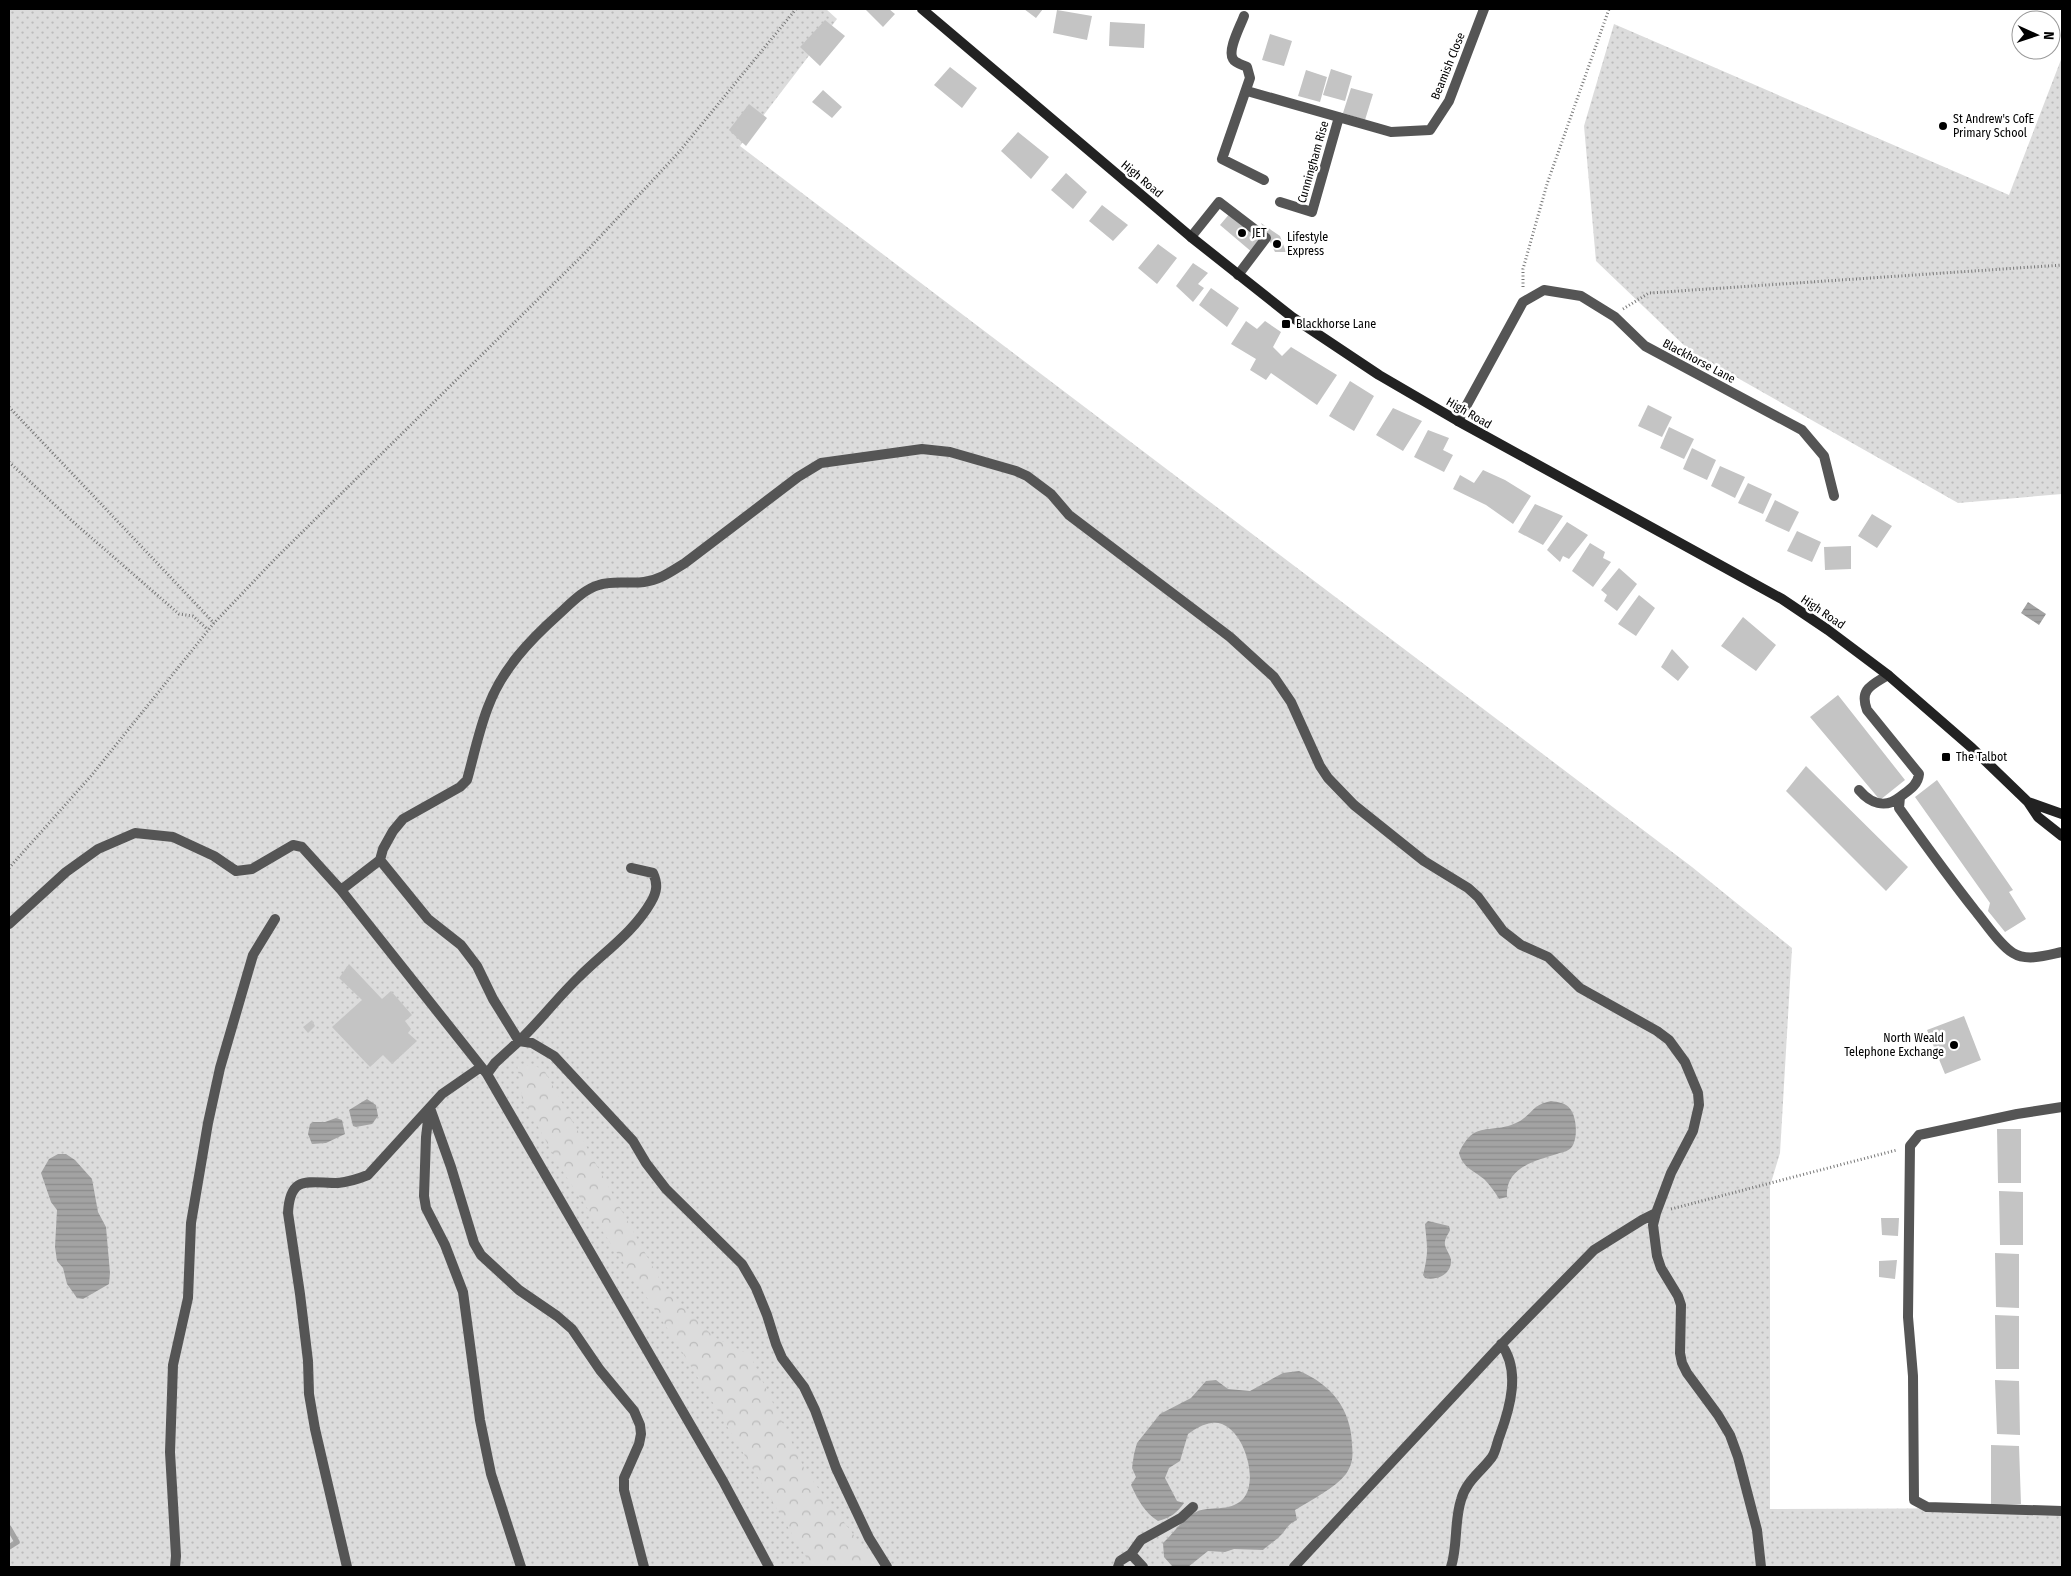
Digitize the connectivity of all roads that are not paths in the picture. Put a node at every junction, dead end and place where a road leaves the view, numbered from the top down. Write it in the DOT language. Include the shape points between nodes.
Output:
graph roads {
  1 [pos="922,9"];
  2 [pos="1484,9"];
  3 [pos="1244,16"];
  4 [pos="1247,91"];
  5 [pos="1339,117"];
  6 [pos="1430,130"];
  7 [pos="1264,180"];
  8 [pos="1280,202"];
  9 [pos="1191,237"];
  10 [pos="1238,275"];
  11 [pos="1458,421"];
  12 [pos="1834,496"];
  13 [pos="1888,675"];
  14 [pos="1859,790"];
  15 [pos="1900,797"];
  16 [pos="2028,802"];
  17 [pos="2062,814"];
  18 [pos="2062,836"];
  19 [pos="380,860"];
  20 [pos="631,868"];
  21 [pos="340,890"];
  22 [pos="275,919"];
  23 [pos="9,924"];
  24 [pos="2062,952"];
  25 [pos="519,1041"];
  26 [pos="484,1071"];
  27 [pos="2062,1106"];
  28 [pos="430,1108"];
  29 [pos="1656,1213"];
  30 [pos="1501,1344"];
  31 [pos="1194,1507"];
  32 [pos="2062,1511"];
  33 [pos="1131,1554"];
  34 [pos="175,1567"];
  35 [pos="347,1567"];
  36 [pos="521,1567"];
  37 [pos="644,1567"];
  38 [pos="769,1567"];
  39 [pos="887,1567"];
  40 [pos="1118,1567"];
  41 [pos="1143,1567"];
  42 [pos="1294,1567"];
  43 [pos="1451,1567"];
  44 [pos="1761,1567"];
  1 -- 9 [label="main road, High Road"];
  2 -- 6 [label="street, Beamish Close" via="1449,101"];
  3 -- 4 [label="street" via="1231,51 1234,60 1249,70"];
  4 -- 5 [label="street, Cunningham Rise"];
  4 -- 7 [label="street" via="1222,159"];
  5 -- 6 [label="street, Cunningham Rise" via="1390,132"];
  5 -- 8 [label="street, Cunningham Rise" via="1312,212"];
  9 -- 10 [label="main road, High Road"];
  9 -- 10 [label="street" via="1219,202 1266,238"];
  10 -- 11 [label="main road, High Road" via="1292,317"];
  11 -- 12 [label="street, Blackhorse Lane" via="1523,302 1544,290 1581,296 1612,315 1645,346 1802,430 1824,456"];
  11 -- 13 [label="main road, High Road" via="1782,599"];
  13 -- 15 [label="street" via="1870,686 1864,701 1867,710 1918,774 1918,782"];
  13 -- 16 [label="main road, High Road"];
  14 -- 15 [label="street" via="1879,804 1894,803"];
  15 -- 24 [label="street" via="1899,808 1989,928 2013,953 2024,957"];
  16 -- 17 [label="main road, High Road"];
  16 -- 18 [label="main road, High Road" via="2038,817"];
  19 -- 21 [label="street"];
  19 -- 25 [label="street" via="428,919 460,945 478,966 493,999"];
  19 -- 29 [label="street" via="392,831 404,819 467,780 488,705 502,678 521,650 586,592 603,584 642,582 670,572 821,463 922,449 950,452 1016,471 1040,485 1069,515 1230,637 1283,689 1320,766 1354,805 1424,861 1473,892 1502,931 1520,945 1548,957 1580,988 1669,1040 1685,1062 1700,1106 1693,1131 1671,1173"];
  20 -- 25 [label="street" via="654,873 656,893 650,904 616,944 580,976"];
  21 -- 23 [label="street" via="302,847 293,845 252,869 236,871 214,856 173,837 134,833 98,849 66,872"];
  21 -- 26 [label="street"];
  22 -- 34 [label="street" via="253,955 220,1068 191,1223 188,1298 173,1365 170,1452"];
  25 -- 26 [label="street"];
  25 -- 39 [label="street" via="532,1043 554,1056 633,1141 666,1189 742,1264 768,1315 782,1358 804,1387 816,1410 836,1468 869,1538"];
  26 -- 28 [label="street" via="442,1094"];
  26 -- 38 [label="street" via="723,1481"];
  27 -- 32 [label="street" via="1919,1135 1910,1146 1908,1317 1913,1376 1914,1500 1928,1507"];
  28 -- 35 [label="street" via="368,1175 340,1183 310,1181 299,1184 289,1198 288,1213 308,1361 309,1394"];
  28 -- 36 [label="street" via="426,1138 426,1208 463,1292 490,1474"];
  28 -- 37 [label="street" via="481,1256 518,1290 572,1329 634,1411 640,1425 639,1444 627,1468 624,1490"];
  29 -- 30 [label="street" via="1594,1250"];
  29 -- 44 [label="street" via="1653,1225 1657,1256 1681,1306 1682,1363 1718,1415 1736,1450 1757,1530"];
  30 -- 42 [label="street"];
  30 -- 43 [label="street" via="1510,1363 1510,1408 1492,1456 1473,1477 1461,1499"];
  31 -- 33 [label="street" via="1141,1540"];
  33 -- 40 [label="street"];
  33 -- 41 [label="street"];
}
